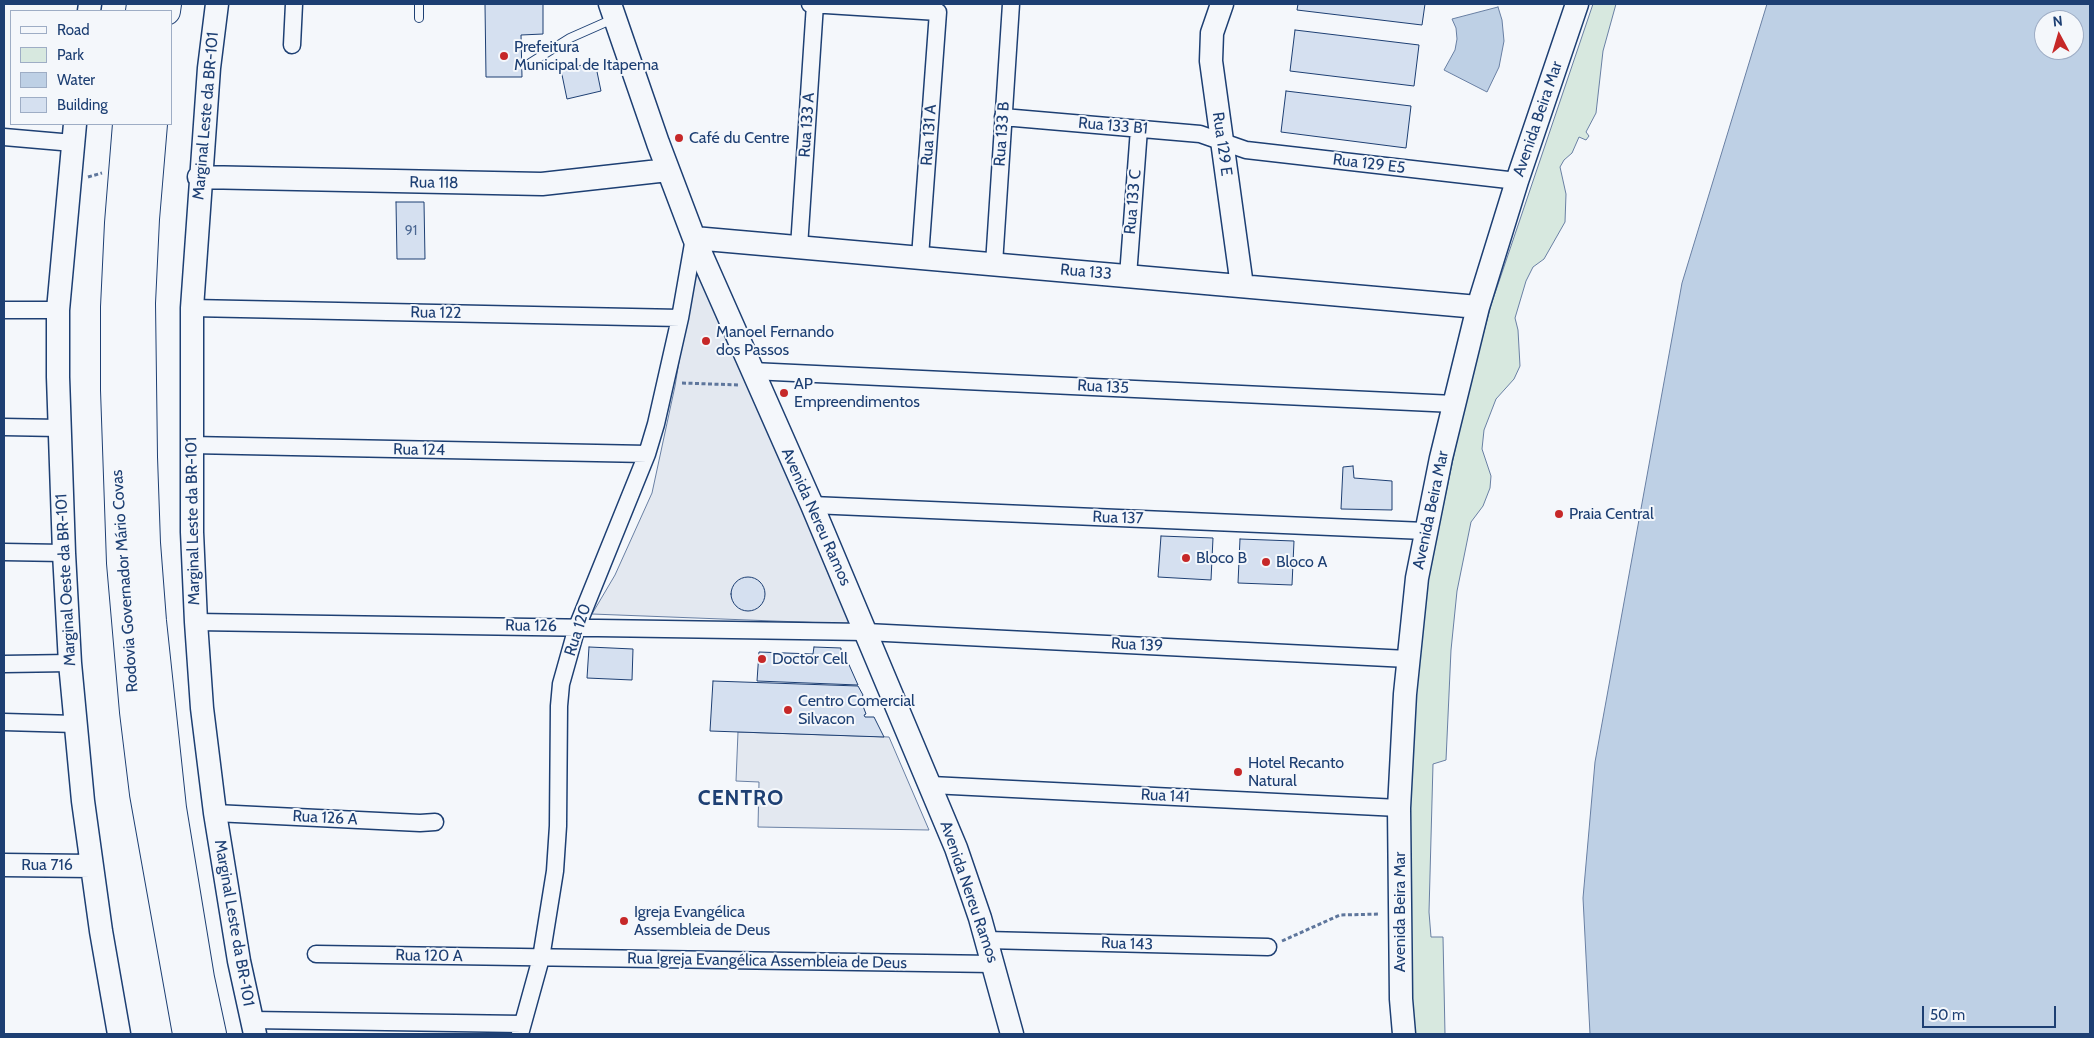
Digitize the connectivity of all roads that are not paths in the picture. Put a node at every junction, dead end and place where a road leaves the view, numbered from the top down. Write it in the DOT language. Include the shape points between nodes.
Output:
graph roads {
  1 [pos="217,4"];
  2 [pos="294,4"];
  3 [pos="419,4"];
  4 [pos="810,4"];
  5 [pos="815,4"];
  6 [pos="1011,4"];
  7 [pos="1222,4"];
  8 [pos="1577,4"];
  9 [pos="613,11"];
  10 [pos="419,18"];
  11 [pos="292,45"];
  12 [pos="527,65"];
  13 [pos="1003,117"];
  14 [pos="127,125"];
  15 [pos="153,125"];
  16 [pos="1139,129"];
  17 [pos="74,134"];
  18 [pos="4,136"];
  19 [pos="1222,140"];
  20 [pos="668,170"];
  21 [pos="200,177"];
  22 [pos="1517,181"];
  23 [pos="694,238"];
  24 [pos="798,247"];
  25 [pos="920,258"];
  26 [pos="994,264"];
  27 [pos="1128,276"];
  28 [pos="1242,286"];
  29 [pos="1478,307"];
  30 [pos="192,308"];
  31 [pos="4,310"];
  32 [pos="58,310"];
  33 [pos="680,318"];
  34 [pos="755,379"];
  35 [pos="1454,404"];
  36 [pos="4,427"];
  37 [pos="59,428"];
  38 [pos="191,445"];
  39 [pos="647,454"];
  40 [pos="812,505"];
  41 [pos="1425,531"];
  42 [pos="4,552"];
  43 [pos="64,553"];
  44 [pos="196,622"];
  45 [pos="577,626"];
  46 [pos="866,632"];
  47 [pos="1408,658"];
  48 [pos="70,663"];
  49 [pos="4,664"];
  50 [pos="4,722"];
  51 [pos="75,724"];
  52 [pos="931,785"];
  53 [pos="1399,808"];
  54 [pos="215,813"];
  55 [pos="435,822"];
  56 [pos="4,865"];
  57 [pos="91,866"];
  58 [pos="986,940"];
  59 [pos="1268,947"];
  60 [pos="316,954"];
  61 [pos="541,958"];
  62 [pos="993,964"];
  63 [pos="253,1027"];
  64 [pos="521,1029"];
  65 [pos="119,1034"];
  66 [pos="187,1034"];
  67 [pos="212,1034"];
  68 [pos="1012,1034"];
  69 [pos="1404,1034"];
  1 -- 21 [label="main road, Marginal Leste da BR-101" via="208,68"];
  2 -- 11 [label="street"];
  3 -- 10 [label="lane"];
  4 -- 5 [label="street"];
  5 -- 24 [label="street, Rua 133 A"];
  5 -- 25 [label="street, Rua 131 A" via="938,12"];
  6 -- 13 [label="street, Rua 133 B"];
  7 -- 19 [label="main road, Rua 129 E" via="1210,48"];
  8 -- 22 [label="main road, Avenida Beira Mar"];
  9 -- 12 [label="lane"];
  9 -- 20 [label="main road, Avenida Nereu Ramos"];
  13 -- 16 [label="street, Rua 133 B1"];
  13 -- 26 [label="street, Rua 133 B"];
  14 -- 66 [label="highway, Rodovia Governador Mário Covas" via="115,307 121,563 144,794"];
  15 -- 67 [label="highway, Rodovia Governador Mário Covas" via="141,303 146,544 172,808 196,959"];
  16 -- 19 [label="street, Rua 133 B1" via="1200,134"];
  16 -- 27 [label="street, Rua 133 C"];
  17 -- 18 [label="street"];
  17 -- 32 [label="main road, Marginal Oeste da BR-101"];
  19 -- 22 [label="street, Rua 129 E5" via="1246,150"];
  19 -- 28 [label="main road, Rua 129 E"];
  20 -- 21 [label="main road, Rua 118" via="542,184"];
  20 -- 23 [label="main road, Avenida Nereu Ramos"];
  21 -- 30 [label="main road, Marginal Leste da BR-101"];
  22 -- 29 [label="main road, Avenida Beira Mar"];
  23 -- 24 [label="main road, Rua 133"];
  23 -- 33 [label="street, Rua 120"];
  23 -- 34 [label="main road, Avenida Nereu Ramos"];
  24 -- 25 [label="main road, Rua 133"];
  25 -- 26 [label="main road, Rua 133"];
  26 -- 27 [label="main road, Rua 133"];
  27 -- 28 [label="main road, Rua 133"];
  28 -- 29 [label="main road, Rua 133"];
  29 -- 35 [label="main road, Avenida Beira Mar"];
  30 -- 33 [label="street, Rua 122"];
  30 -- 38 [label="main road, Marginal Leste da BR-101"];
  31 -- 32 [label="street"];
  32 -- 37 [label="main road, Marginal Oeste da BR-101"];
  33 -- 39 [label="street, Rua 120"];
  34 -- 35 [label="street, Rua 135"];
  34 -- 40 [label="main road, Avenida Nereu Ramos"];
  35 -- 41 [label="main road, Avenida Beira Mar"];
  36 -- 37 [label="street"];
  37 -- 43 [label="main road, Marginal Oeste da BR-101"];
  38 -- 39 [label="street, Rua 124"];
  38 -- 44 [label="main road, Marginal Leste da BR-101"];
  39 -- 45 [label="street, Rua 120"];
  40 -- 41 [label="street, Rua 137"];
  40 -- 46 [label="main road, Avenida Nereu Ramos"];
  41 -- 47 [label="main road, Avenida Beira Mar"];
  42 -- 43 [label="street"];
  43 -- 48 [label="main road, Marginal Oeste da BR-101"];
  44 -- 45 [label="street, Rua 126"];
  44 -- 54 [label="main road, Marginal Leste da BR-101" via="202,708"];
  45 -- 46 [label="street, Rua 126"];
  45 -- 61 [label="street, Rua 120" via="560,699 555,871"];
  46 -- 47 [label="street, Rua 139"];
  46 -- 52 [label="main road, Avenida Nereu Ramos"];
  47 -- 53 [label="main road, Avenida Beira Mar"];
  48 -- 49 [label="street"];
  48 -- 51 [label="main road, Marginal Oeste da BR-101"];
  50 -- 51 [label="street"];
  51 -- 57 [label="main road, Marginal Oeste da BR-101"];
  52 -- 53 [label="street, Rua 141"];
  52 -- 58 [label="main road, Avenida Nereu Ramos" via="970,886"];
  53 -- 69 [label="main road, Avenida Beira Mar"];
  54 -- 55 [label="street, Rua 126 A"];
  54 -- 63 [label="main road, Marginal Leste da BR-101"];
  56 -- 57 [label="main road, Rua 716"];
  57 -- 65 [label="main road, Marginal Oeste da BR-101"];
  58 -- 59 [label="street, Rua 143"];
  58 -- 62 [label="main road, Avenida Nereu Ramos"];
  60 -- 61 [label="street, Rua 120 A"];
  61 -- 62 [label="street, Rua Igreja Evangélica Assembleia de Deus"];
  61 -- 64 [label="street, Rua 120"];
  62 -- 68 [label="main road, Avenida Nereu Ramos"];
  63 -- 64 [label="street"];
}
